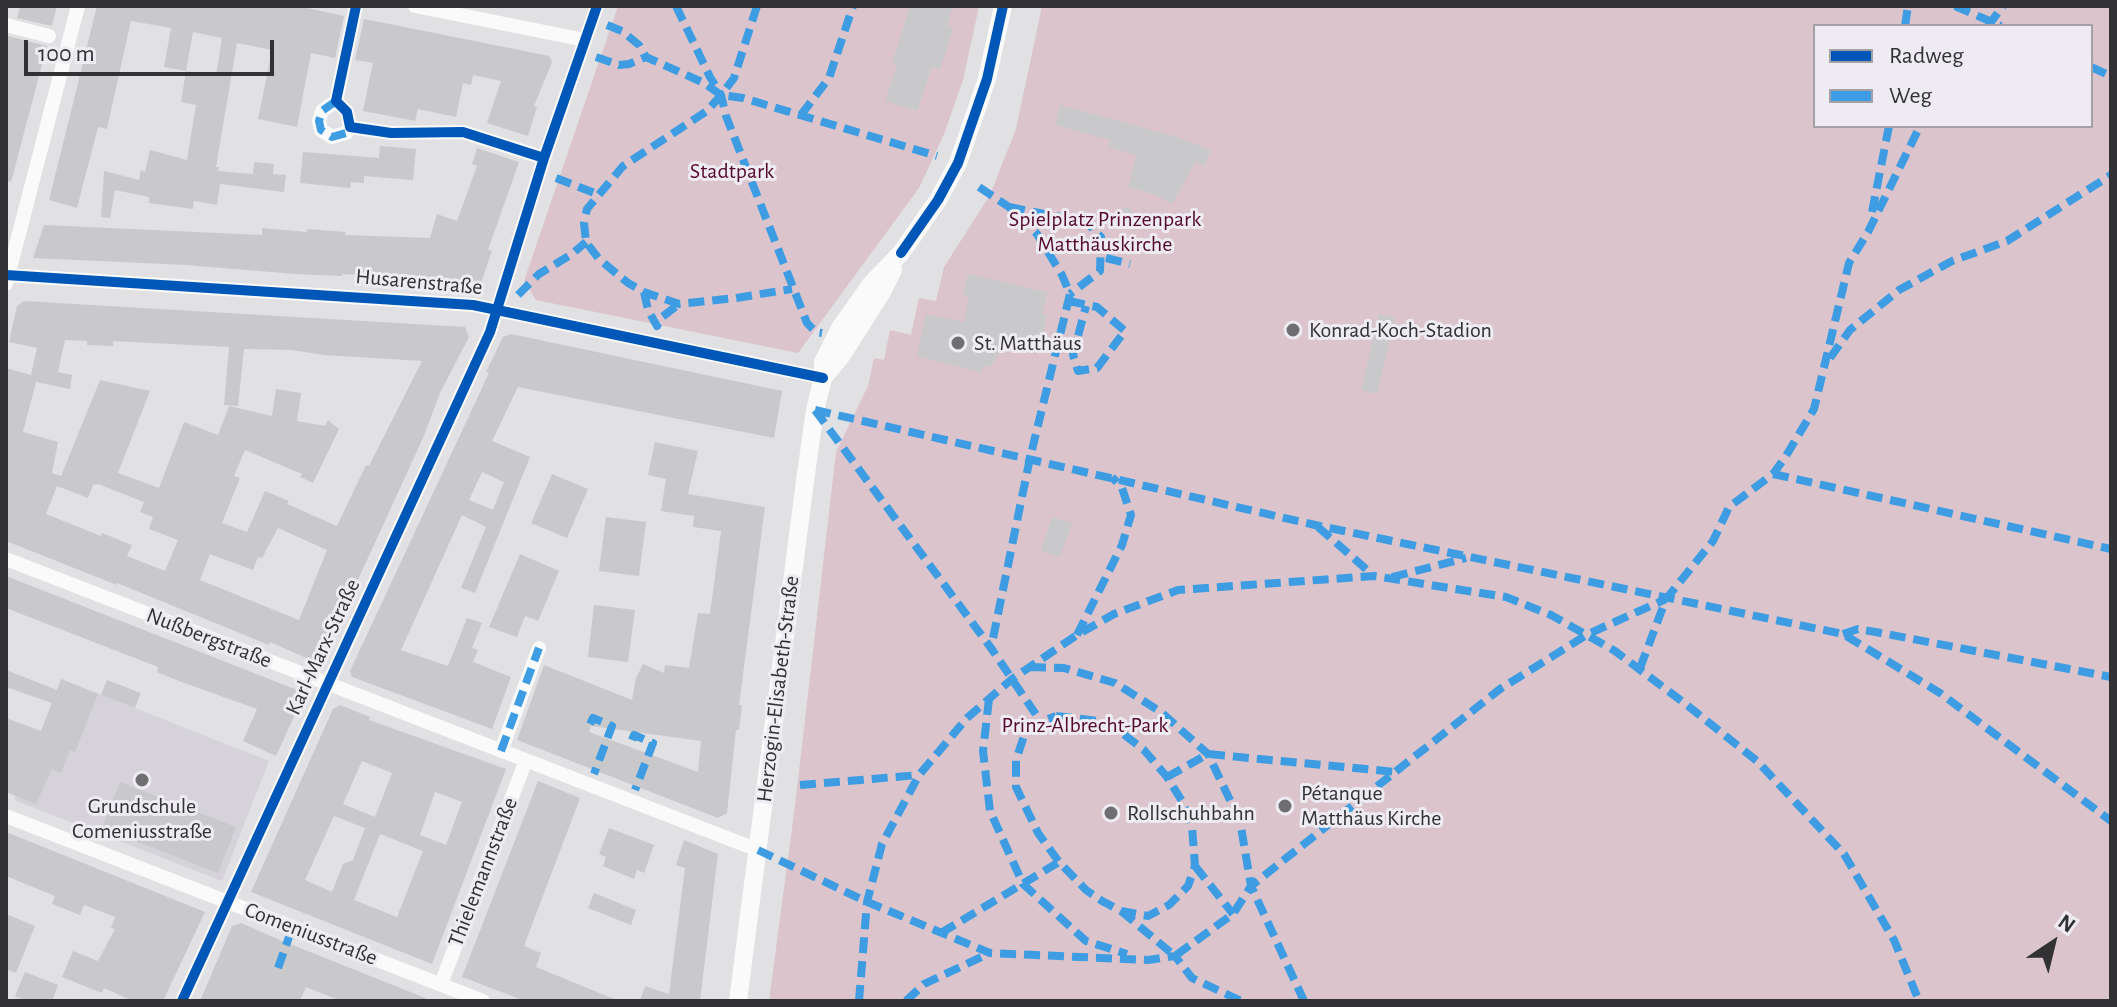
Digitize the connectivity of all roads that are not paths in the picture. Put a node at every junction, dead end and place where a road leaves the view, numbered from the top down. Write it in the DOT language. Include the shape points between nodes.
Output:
graph roads {
  1 [pos="78,6"];
  2 [pos="356,6"];
  3 [pos="415,6"];
  4 [pos="597,6"];
  5 [pos="1003,6"];
  6 [pos="6,25"];
  7 [pos="49,36"];
  8 [pos="585,40"];
  9 [pos="336,101"];
  10 [pos="350,127"];
  11 [pos="544,158"];
  12 [pos="7,278"];
  13 [pos="497,309"];
  14 [pos="823,378"];
  15 [pos="6,559"];
  16 [pos="539,648"];
  17 [pos="328,684"];
  18 [pos="501,751"];
  19 [pos="526,760"];
  20 [pos="6,816"];
  21 [pos="758,850"];
  22 [pos="228,902"];
  23 [pos="441,984"];
  24 [pos="182,1001"];
  25 [pos="483,1001"];
  26 [pos="738,1001"];
  1 -- 12 [label="street"];
  2 -- 9 [label="street"];
  3 -- 8 [label="street"];
  4 -- 8 [label="street, Karl-Marx-Straße"];
  5 -- 14 [label="street, Herzogin-Elisabeth-Straße" via="987,79 958,163 882,292"];
  6 -- 7 [label="street"];
  8 -- 11 [label="street, Karl-Marx-Straße"];
  9 -- 10 [label="street" via="347,112"];
  9 -- 10 [label="street" via="322,111 321,130 332,137"];
  10 -- 11 [label="street" via="391,133 463,132"];
  11 -- 13 [label="street, Karl-Marx-Straße"];
  12 -- 13 [label="street, Husarenstraße"];
  13 -- 14 [label="street, Husarenstraße"];
  13 -- 17 [label="street, Karl-Marx-Straße"];
  14 -- 21 [label="street, Herzogin-Elisabeth-Straße"];
  15 -- 17 [label="street, Nußbergstraße"];
  16 -- 18 [label="street"];
  17 -- 18 [label="street, Nußbergstraße"];
  17 -- 22 [label="street, Karl-Marx-Straße"];
  18 -- 19 [label="street, Nußbergstraße"];
  19 -- 21 [label="street, Nußbergstraße"];
  19 -- 23 [label="street, Thielemannstraße"];
  20 -- 22 [label="street, Comeniusstraße"];
  21 -- 26 [label="street, Herzogin-Elisabeth-Straße"];
  22 -- 23 [label="street, Comeniusstraße"];
  22 -- 24 [label="street, Karl-Marx-Straße"];
  23 -- 25 [label="street, Comeniusstraße"];
}
